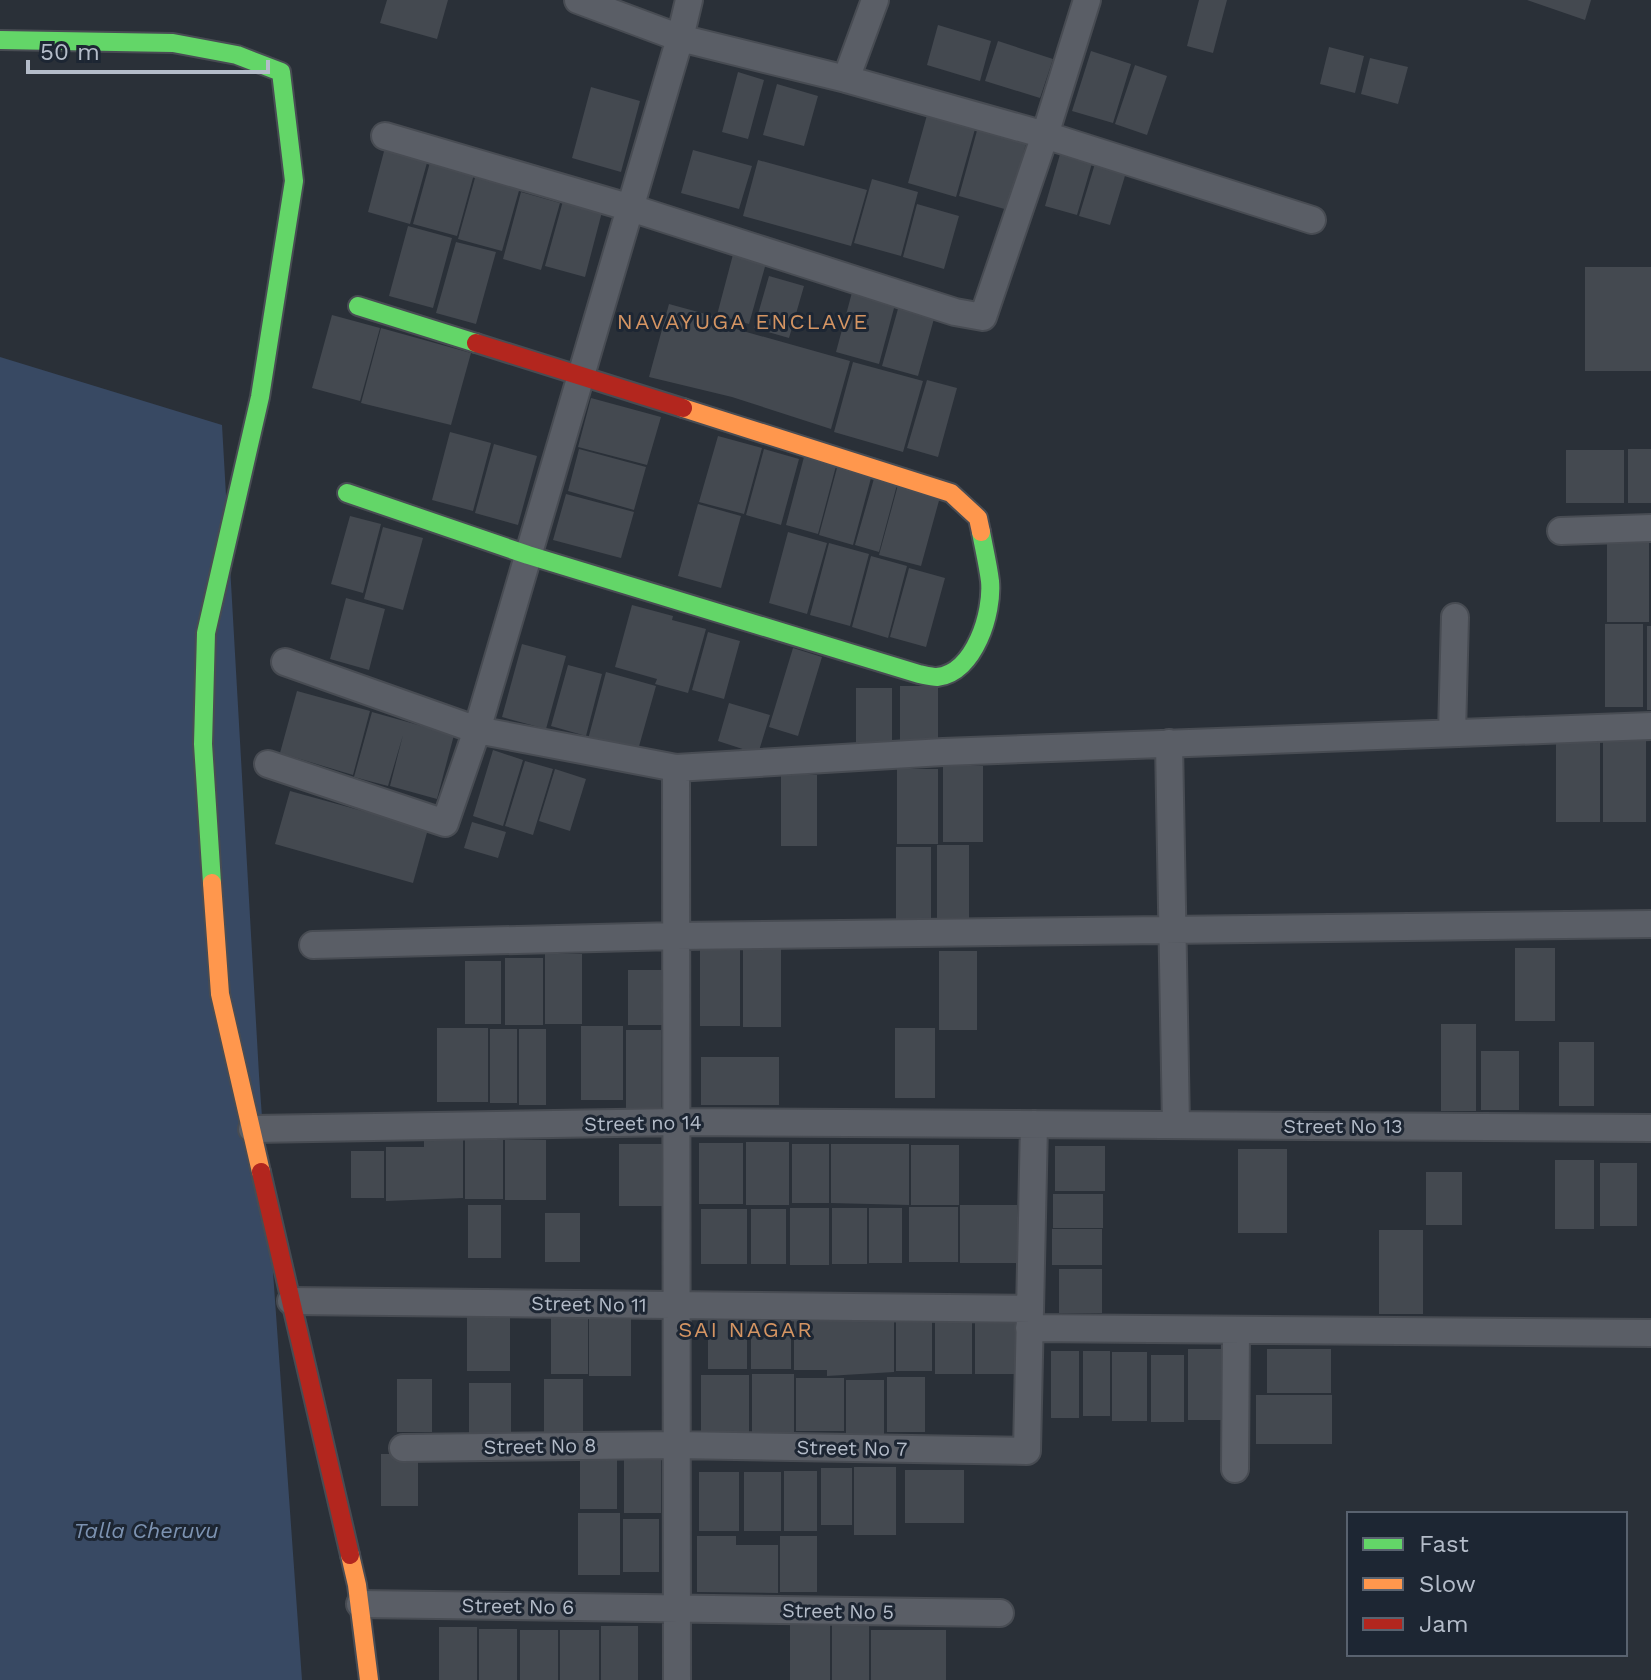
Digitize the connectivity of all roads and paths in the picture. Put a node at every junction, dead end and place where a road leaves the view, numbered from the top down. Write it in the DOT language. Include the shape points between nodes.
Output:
graph roads {
  1 [pos="578,0"];
  2 [pos="689,0"];
  3 [pos="875,0"];
  4 [pos="1087,0"];
  5 [pos="680,38"];
  6 [pos="0,40"];
  7 [pos="846,79"];
  8 [pos="1045,135"];
  9 [pos="385,136"];
  10 [pos="631,208"];
  11 [pos="1312,220"];
  12 [pos="358,306"];
  13 [pos="581,374"];
  14 [pos="347,493"];
  15 [pos="1651,528"];
  16 [pos="1561,531"];
  17 [pos="528,555"];
  18 [pos="1455,617"];
  19 [pos="285,662"];
  20 [pos="1651,726"];
  21 [pos="477,730"];
  22 [pos="1452,733"];
  23 [pos="1169,743"];
  24 [pos="268,764"];
  25 [pos="676,768"];
  26 [pos="1651,924"];
  27 [pos="1172,929"];
  28 [pos="676,936"];
  29 [pos="313,945"];
  30 [pos="677,1122"];
  31 [pos="1034,1124"];
  32 [pos="1176,1125"];
  33 [pos="1651,1128"];
  34 [pos="252,1129"];
  35 [pos="291,1301"];
  36 [pos="677,1305"];
  37 [pos="1030,1319"];
  38 [pos="1236,1330"];
  39 [pos="1651,1333"];
  40 [pos="677,1445"];
  41 [pos="403,1448"];
  42 [pos="1235,1469"];
  43 [pos="360,1604"];
  44 [pos="677,1609"];
  45 [pos="1000,1613"];
  46 [pos="369,1680"];
  47 [pos="677,1680"];
  1 -- 5 [label="street"];
  2 -- 5 [label="street"];
  3 -- 7 [label="street"];
  4 -- 8 [label="street"];
  5 -- 7 [label="street"];
  5 -- 10 [label="street"];
  6 -- 34 [label="street" via="173,43 237,55 281,72 294,181 260,397 206,633 203,712 220,994"];
  7 -- 8 [label="street"];
  8 -- 10 [label="street" via="983,317"];
  8 -- 11 [label="street"];
  9 -- 10 [label="street"];
  10 -- 13 [label="street"];
  12 -- 13 [label="street"];
  13 -- 17 [label="street"];
  13 -- 17 [label="street" via="951,493 978,518 990,583 988,617 971,654 938,677"];
  14 -- 17 [label="street"];
  15 -- 16 [label="street"];
  17 -- 21 [label="street"];
  18 -- 22 [label="street"];
  19 -- 21 [label="street"];
  20 -- 22 [label="street"];
  21 -- 24 [label="street" via="445,823"];
  21 -- 25 [label="street"];
  22 -- 23 [label="street"];
  23 -- 25 [label="street"];
  23 -- 27 [label="street"];
  25 -- 28 [label="street"];
  26 -- 27 [label="street"];
  27 -- 28 [label="street"];
  27 -- 32 [label="street"];
  28 -- 29 [label="street"];
  28 -- 30 [label="street"];
  30 -- 31 [label="street, Street no 14"];
  30 -- 34 [label="street, Street no 14"];
  30 -- 36 [label="street"];
  31 -- 32 [label="street, Street No 13"];
  31 -- 37 [label="street"];
  32 -- 33 [label="street, Street No 13"];
  34 -- 35 [label="street"];
  35 -- 36 [label="street, Street No 11"];
  35 -- 43 [label="street"];
  36 -- 37 [label="street, Street No 11"];
  36 -- 40 [label="street"];
  37 -- 38 [label="street, Street No 11"];
  37 -- 40 [label="street, Street No 7" via="1027,1451"];
  38 -- 39 [label="street, Street No 11"];
  38 -- 42 [label="street"];
  40 -- 41 [label="street, Street No 8"];
  40 -- 44 [label="street"];
  43 -- 44 [label="street, Street No 6"];
  43 -- 46 [label="street"];
  44 -- 45 [label="street, Street No 5"];
  44 -- 47 [label="street"];
}
